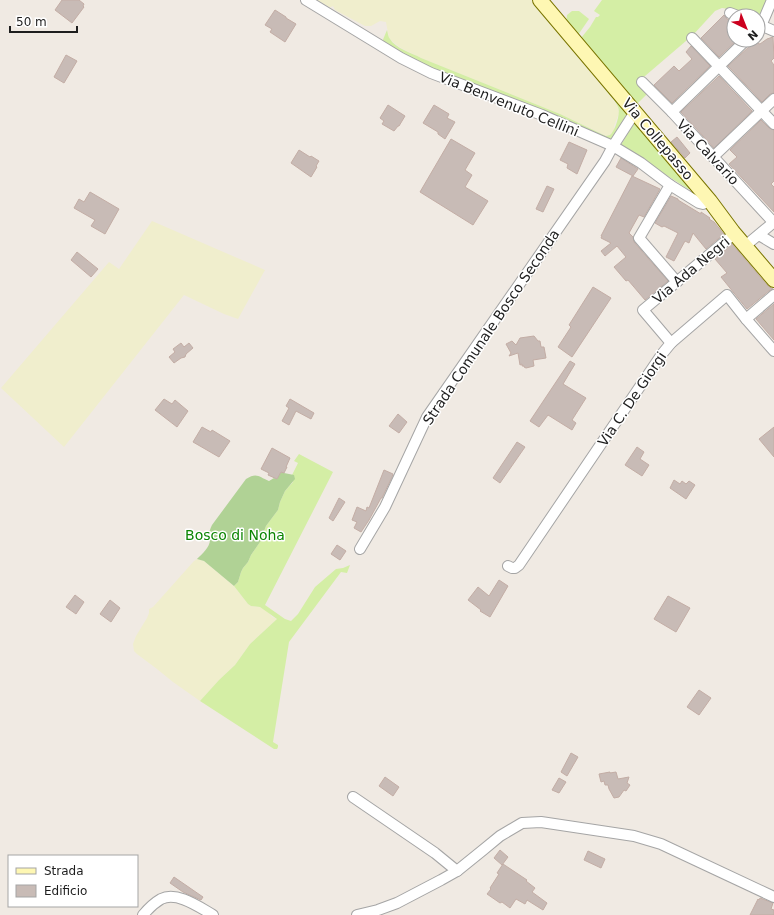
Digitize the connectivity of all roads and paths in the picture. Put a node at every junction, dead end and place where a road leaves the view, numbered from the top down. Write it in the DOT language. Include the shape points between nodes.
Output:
graph roads {
  1 [pos="306,0"];
  2 [pos="540,0"];
  3 [pos="772,0"];
  4 [pos="766,12"];
  5 [pos="692,38"];
  6 [pos="738,48"];
  7 [pos="718,67"];
  8 [pos="642,82"];
  9 [pos="774,99"];
  10 [pos="761,111"];
  11 [pos="635,112"];
  12 [pos="672,112"];
  13 [pos="774,124"];
  14 [pos="613,146"];
  15 [pos="713,158"];
  16 [pos="670,185"];
  17 [pos="710,201"];
  18 [pos="774,222"];
  19 [pos="734,234"];
  20 [pos="759,235"];
  21 [pos="774,244"];
  22 [pos="745,246"];
  23 [pos="774,280"];
  24 [pos="677,282"];
  25 [pos="774,295"];
  26 [pos="746,319"];
  27 [pos="671,343"];
  28 [pos="774,351"];
  29 [pos="360,549"];
  30 [pos="508,566"];
  31 [pos="353,797"];
  32 [pos="457,870"];
  33 [pos="774,898"];
  34 [pos="143,915"];
  35 [pos="213,915"];
  36 [pos="357,915"];
  1 -- 14 [label="street, Via Benvenuto Cellini" via="420,68 542,115"];
  2 -- 11 [label="street, Via Collepasso"];
  3 -- 4 [label="street"];
  5 -- 7 [label="street"];
  6 -- 7 [label="street"];
  7 -- 10 [label="street"];
  7 -- 12 [label="street"];
  8 -- 12 [label="street, Via Calvario"];
  9 -- 10 [label="street"];
  10 -- 13 [label="street"];
  10 -- 15 [label="street"];
  11 -- 14 [label="street, Strada Comunale Bosco Seconda"];
  11 -- 17 [label="street, Via Collepasso"];
  12 -- 15 [label="street, Via Calvario"];
  14 -- 16 [label="street, Via Benvenuto Cellini"];
  14 -- 29 [label="street, Strada Comunale Bosco Seconda" via="427,417 385,507"];
  15 -- 18 [label="street, Via Calvario"];
  16 -- 17 [label="street, Via Benvenuto Cellini" via="699,204"];
  16 -- 24 [label="street" via="640,238"];
  17 -- 19 [label="street, Via Collepasso"];
  18 -- 20 [label="street, Via Calvario"];
  19 -- 22 [label="street, Via Collepasso"];
  19 -- 24 [label="street, Via Ada Negri"];
  20 -- 21 [label="street"];
  20 -- 22 [label="street, Via Calvario"];
  22 -- 23 [label="street, Via Collepasso"];
  24 -- 27 [label="street, Via Ada Negri" via="643,310"];
  25 -- 26 [label="street"];
  26 -- 27 [label="street, Via C. De Giorgi" via="727,295"];
  26 -- 28 [label="street, Via C. De Giorgi"];
  27 -- 30 [label="street, Via C. De Giorgi" via="519,565 515,568"];
  31 -- 32 [label="street"];
  32 -- 33 [label="street" via="500,836 522,823 541,822 634,836 661,844"];
  32 -- 36 [label="street" via="398,903"];
  34 -- 35 [label="street" via="162,898 176,896"];
}
